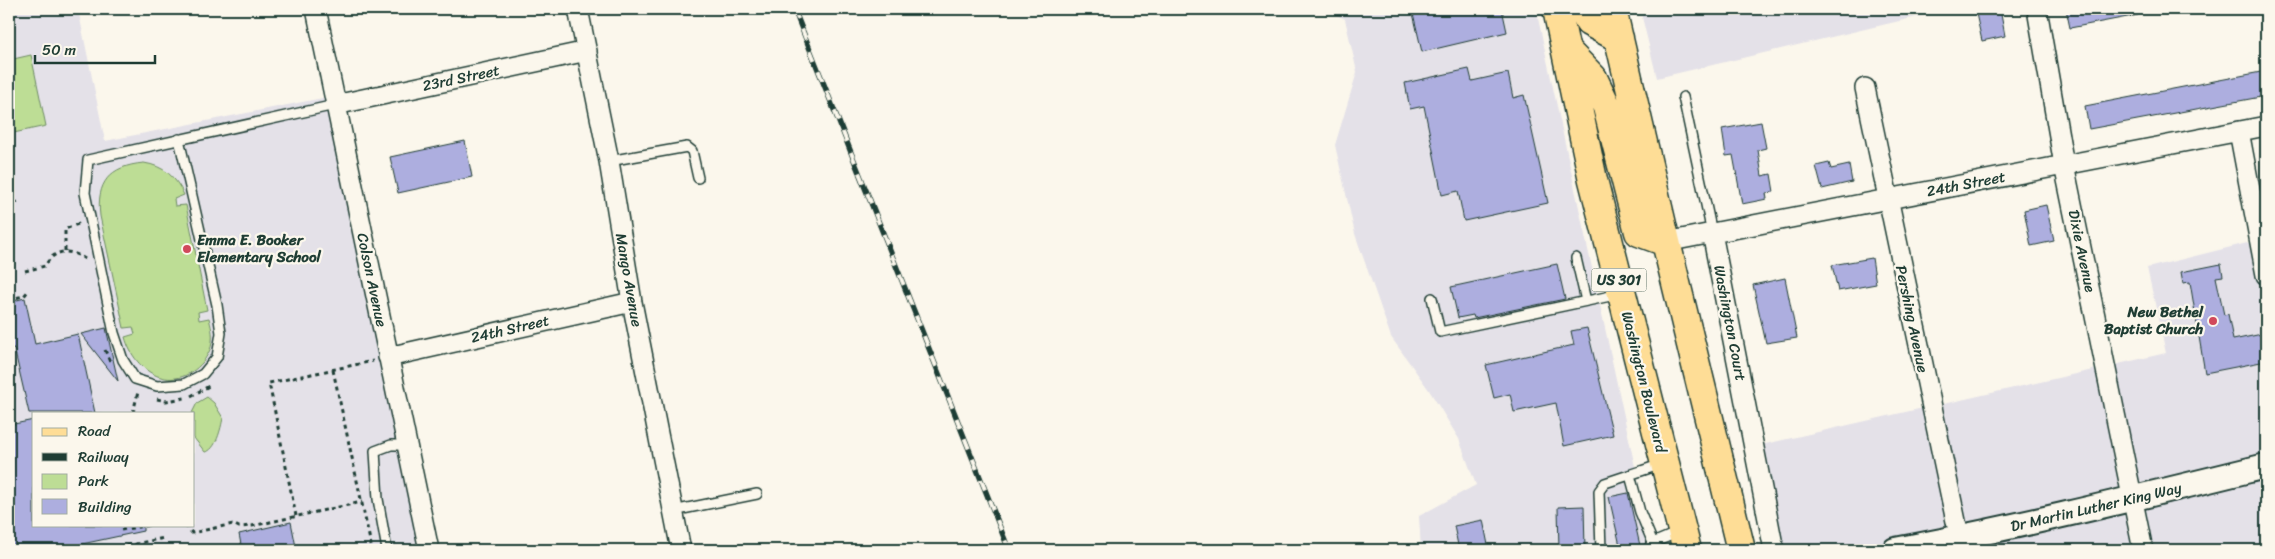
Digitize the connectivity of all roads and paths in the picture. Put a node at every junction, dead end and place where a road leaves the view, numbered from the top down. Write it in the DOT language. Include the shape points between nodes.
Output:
graph roads {
  1 [pos="316,9"];
  2 [pos="578,9"];
  3 [pos="1557,9"];
  4 [pos="1584,9"];
  5 [pos="1612,9"];
  6 [pos="2037,9"];
  7 [pos="1619,38"];
  8 [pos="1566,50"];
  9 [pos="587,51"];
  10 [pos="1865,88"];
  11 [pos="1683,97"];
  12 [pos="335,105"];
  13 [pos="2266,126"];
  14 [pos="2238,131"];
  15 [pos="179,139"];
  16 [pos="609,161"];
  17 [pos="2064,165"];
  18 [pos="698,178"];
  19 [pos="1887,200"];
  20 [pos="18,202"];
  21 [pos="9,205"];
  22 [pos="78,224"];
  23 [pos="1712,233"];
  24 [pos="1666,242"];
  25 [pos="65,251"];
  26 [pos="1576,258"];
  27 [pos="85,260"];
  28 [pos="25,271"];
  29 [pos="2266,275"];
  30 [pos="29,290"];
  31 [pos="1622,294"];
  32 [pos="1432,298"];
  33 [pos="9,299"];
  34 [pos="1586,301"];
  35 [pos="632,302"];
  36 [pos="388,357"];
  37 [pos="333,370"];
  38 [pos="138,392"];
  39 [pos="133,412"];
  40 [pos="407,446"];
  41 [pos="1664,463"];
  42 [pos="2266,466"];
  43 [pos="1630,475"];
  44 [pos="757,494"];
  45 [pos="2133,499"];
  46 [pos="362,502"];
  47 [pos="674,511"];
  48 [pos="296,516"];
  49 [pos="144,526"];
  50 [pos="186,526"];
  51 [pos="121,530"];
  52 [pos="164,538"];
  53 [pos="1684,540"];
  54 [pos="1960,544"];
  55 [pos="1650,547"];
  56 [pos="426,549"];
  57 [pos="120,550"];
  58 [pos="372,550"];
  59 [pos="387,550"];
  60 [pos="682,550"];
  61 [pos="1601,550"];
  62 [pos="1742,550"];
  63 [pos="1774,550"];
  64 [pos="1895,550"];
  65 [pos="2143,550"];
  1 -- 12 [label="street, Colson Avenue"];
  2 -- 9 [label="street, Mango Avenue"];
  3 -- 8 [label="main road, Washington Boulevard / US 301"];
  4 -- 7 [label="main road" via="1589,22"];
  5 -- 7 [label="main road"];
  6 -- 17 [label="street, Dixie Avenue"];
  7 -- 24 [label="main road"];
  8 -- 24 [label="main road" via="1593,78 1607,107 1639,232"];
  8 -- 31 [label="main road, Washington Boulevard / US 301" via="1593,180"];
  9 -- 12 [label="street, 23rd Street"];
  9 -- 16 [label="street, Mango Avenue"];
  10 -- 19 [label="street, Pershing Avenue"];
  11 -- 23 [label="lane, Washington Court"];
  12 -- 15 [label="lane"];
  12 -- 36 [label="street, Colson Avenue"];
  13 -- 14 [label="street, 24th Street"];
  14 -- 17 [label="street, 24th Street"];
  14 -- 29 [label="street"];
  15 -- 15 [label="lane" via="88,160 85,193 114,333 123,360 135,379 157,386 184,384 203,374 217,357 221,333"];
  16 -- 18 [label="lane" via="687,146 692,151"];
  16 -- 35 [label="street, Mango Avenue"];
  17 -- 19 [label="street, 24th Street"];
  17 -- 45 [label="street, Dixie Avenue"];
  19 -- 23 [label="street, 24th Street"];
  19 -- 54 [label="street, Pershing Avenue"];
  20 -- 21 [label="path"];
  22 -- 25 [label="path" via="65,229"];
  23 -- 24 [label="street, 24th Street"];
  23 -- 63 [label="street, Washington Court"];
  24 -- 62 [label="main road"];
  25 -- 27 [label="path"];
  25 -- 28 [label="path" via="50,258 45,266"];
  26 -- 34 [label="lane"];
  30 -- 33 [label="path" via="24,296"];
  31 -- 34 [label="lane"];
  31 -- 41 [label="main road, Washington Boulevard / US 301"];
  32 -- 34 [label="lane" via="1440,332"];
  35 -- 36 [label="street, 24th Street"];
  35 -- 47 [label="street, Mango Avenue"];
  36 -- 37 [label="path"];
  36 -- 40 [label="street, Colson Avenue"];
  37 -- 46 [label="path"];
  37 -- 48 [label="path" via="270,383"];
  38 -- 39 [label="path"];
  40 -- 56 [label="street, Colson Avenue"];
  40 -- 59 [label="lane" via="391,445 375,451 378,499"];
  41 -- 43 [label="lane"];
  41 -- 53 [label="main road, Washington Boulevard / US 301"];
  42 -- 45 [label="street, Dr Martin Luther King Way"];
  43 -- 55 [label="lane"];
  43 -- 61 [label="lane" via="1605,483 1598,491"];
  44 -- 47 [label="lane"];
  45 -- 54 [label="street, Dr Martin Luther King Way"];
  45 -- 65 [label="street, Dixie Avenue"];
  46 -- 48 [label="path"];
  46 -- 58 [label="path"];
  47 -- 60 [label="street, Mango Avenue"];
  48 -- 50 [label="path" via="252,526 233,524 192,532"];
  49 -- 51 [label="path"];
  52 -- 57 [label="path"];
  53 -- 55 [label="lane"];
  54 -- 64 [label="street, Dr Martin Luther King Way"];
}
